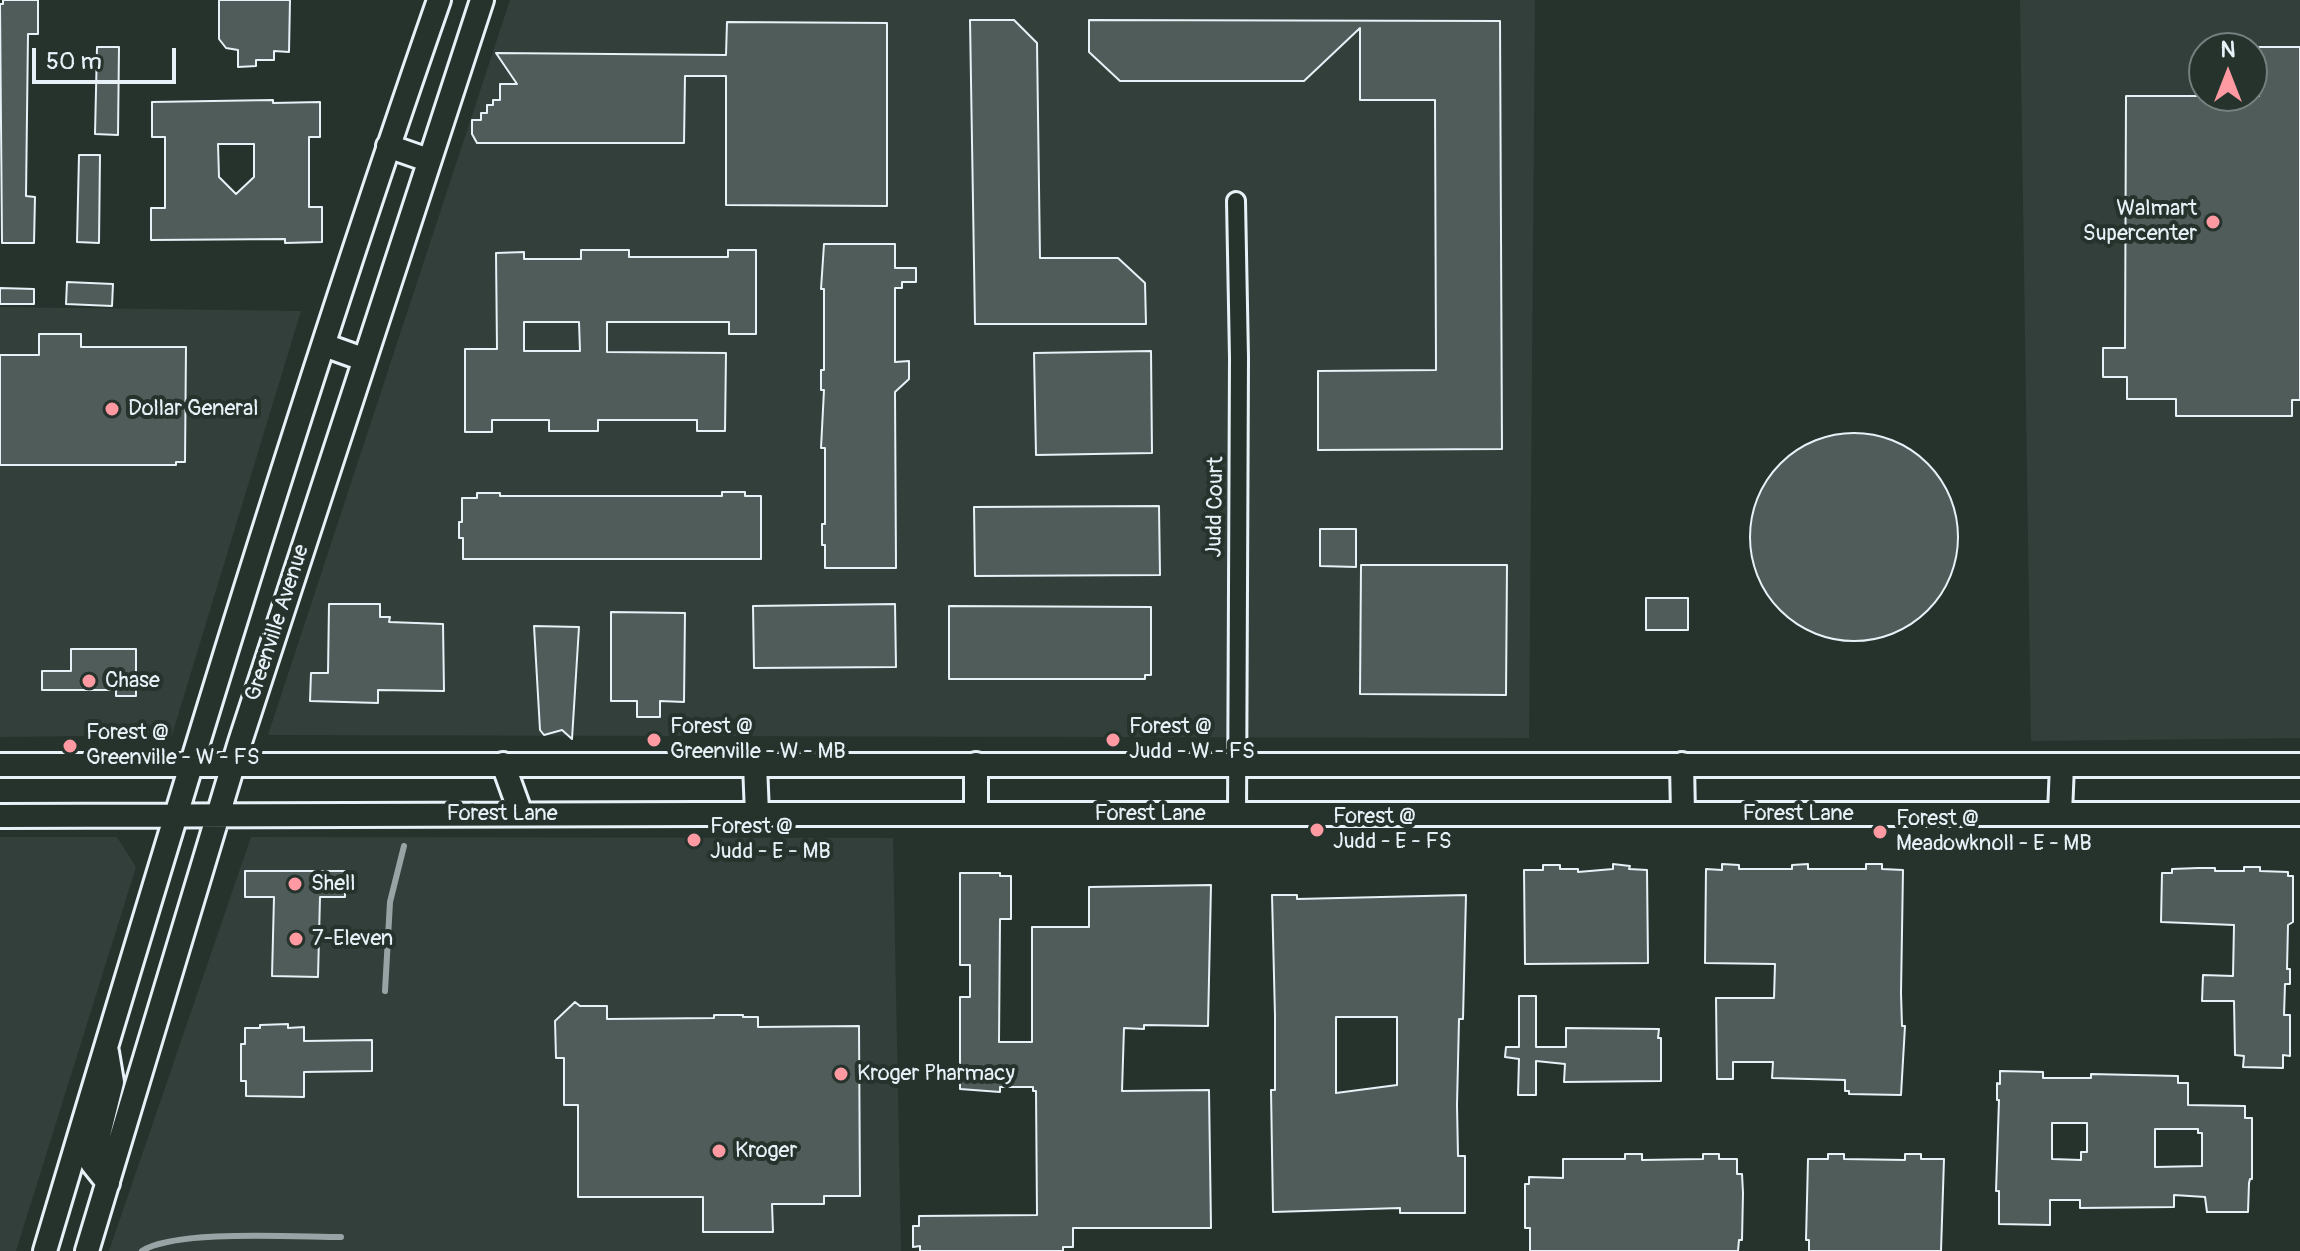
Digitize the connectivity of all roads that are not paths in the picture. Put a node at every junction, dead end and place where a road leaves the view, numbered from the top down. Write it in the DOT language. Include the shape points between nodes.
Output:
graph roads {
  1 [pos="439,0"];
  2 [pos="482,0"];
  3 [pos="388,146"];
  4 [pos="428,160"];
  5 [pos="1236,201"];
  6 [pos="324,345"];
  7 [pos="363,359"];
  8 [pos="190,764"];
  9 [pos="233,764"];
  10 [pos="503,764"];
  11 [pos="755,764"];
  12 [pos="976,764"];
  13 [pos="1682,764"];
  14 [pos="0,765"];
  15 [pos="1236,765"];
  16 [pos="2062,765"];
  17 [pos="2300,765"];
  18 [pos="2060,813"];
  19 [pos="521,814"];
  20 [pos="757,814"];
  21 [pos="976,814"];
  22 [pos="1683,814"];
  23 [pos="2300,814"];
  24 [pos="218,815"];
  25 [pos="1237,815"];
  26 [pos="0,816"];
  27 [pos="174,816"];
  28 [pos="106,1047"];
  29 [pos="108,1183"];
  30 [pos="45,1251"];
  31 [pos="87,1251"];
  1 -- 3 [label="main road, Greenville Avenue"];
  2 -- 4 [label="main road, Greenville Avenue"];
  3 -- 4 [label="main road"];
  3 -- 6 [label="main road, Greenville Avenue"];
  4 -- 7 [label="main road, Greenville Avenue"];
  5 -- 15 [label="street, Judd Court"];
  6 -- 7 [label="main road"];
  6 -- 8 [label="main road, Greenville Avenue"];
  7 -- 9 [label="main road, Greenville Avenue"];
  8 -- 9 [label="main road"];
  8 -- 14 [label="main road"];
  8 -- 27 [label="main road, Greenville Avenue"];
  9 -- 10 [label="main road"];
  9 -- 24 [label="main road, Greenville Avenue"];
  10 -- 11 [label="main road"];
  10 -- 19 [label="main road"];
  11 -- 12 [label="main road"];
  11 -- 20 [label="main road"];
  12 -- 15 [label="main road"];
  12 -- 21 [label="main road"];
  13 -- 15 [label="main road"];
  13 -- 16 [label="main road"];
  13 -- 22 [label="main road"];
  15 -- 25 [label="street, Judd Court"];
  16 -- 17 [label="main road"];
  16 -- 18 [label="main road"];
  18 -- 22 [label="main road, Forest Lane"];
  18 -- 23 [label="main road, Forest Lane"];
  19 -- 20 [label="main road, Forest Lane"];
  19 -- 24 [label="main road, Forest Lane"];
  20 -- 21 [label="main road, Forest Lane"];
  21 -- 25 [label="main road, Forest Lane"];
  22 -- 25 [label="main road, Forest Lane"];
  24 -- 27 [label="main road, Forest Lane"];
  24 -- 29 [label="main road, Greenville Avenue"];
  26 -- 27 [label="main road, Forest Lane"];
  27 -- 28 [label="main road, Greenville Avenue"];
  28 -- 29 [label="main road" via="112,1082 92,1163"];
  28 -- 30 [label="main road, Greenville Avenue"];
  29 -- 31 [label="main road, Greenville Avenue"];
}
